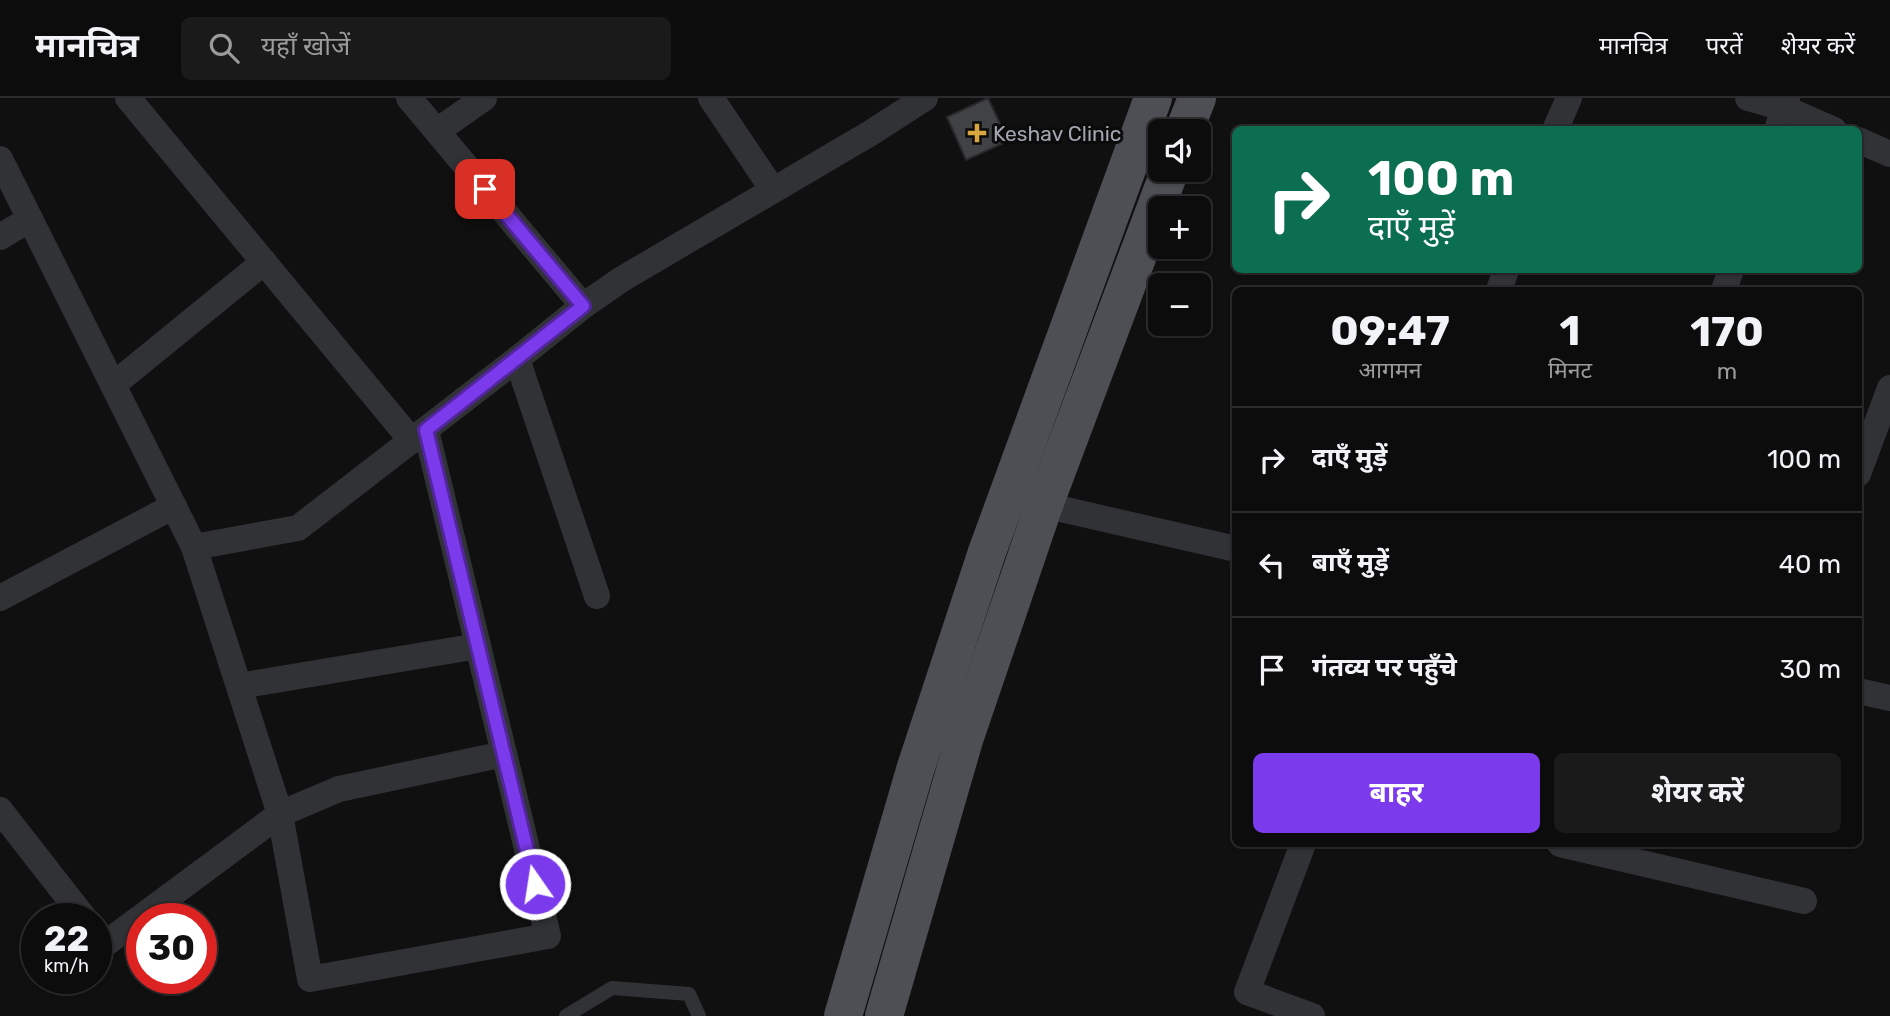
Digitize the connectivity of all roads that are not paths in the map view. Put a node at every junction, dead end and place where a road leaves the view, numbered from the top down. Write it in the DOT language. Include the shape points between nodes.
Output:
graph roads {
  1 [pos="128,98"];
  2 [pos="409,98"];
  3 [pos="484,98"];
  4 [pos="711,98"];
  5 [pos="925,98"];
  6 [pos="1153,98"];
  7 [pos="1196,98"];
  8 [pos="1569,98"];
  9 [pos="1748,98"];
  10 [pos="1783,112"];
  11 [pos="1188,119"];
  12 [pos="1557,126"];
  13 [pos="1823,126"];
  14 [pos="437,131"];
  15 [pos="1862,142"];
  16 [pos="1890,154"];
  17 [pos="0,159"];
  18 [pos="1165,182"];
  19 [pos="773,190"];
  20 [pos="30,219"];
  21 [pos="0,237"];
  22 [pos="264,262"];
  23 [pos="583,306"];
  24 [pos="517,359"];
  25 [pos="113,385"];
  26 [pos="1889,392"];
  27 [pos="419,435"];
  28 [pos="1862,463"];
  29 [pos="1044,505"];
  30 [pos="174,506"];
  31 [pos="194,547"];
  32 [pos="1232,549"];
  33 [pos="597,596"];
  34 [pos="0,598"];
  35 [pos="478,646"];
  36 [pos="239,686"];
  37 [pos="1862,692"];
  38 [pos="1890,698"];
  39 [pos="504,754"];
  40 [pos="0,810"];
  41 [pos="280,814"];
  42 [pos="1302,847"];
  43 [pos="1573,847"];
  44 [pos="1804,901"];
  45 [pos="73,903"];
  46 [pos="112,939"];
  47 [pos="566,1016"];
  48 [pos="699,1016"];
  49 [pos="844,1016"];
  50 [pos="884,1016"];
  51 [pos="1312,1016"];
  1 -- 22 [label="street"];
  2 -- 14 [label="street"];
  3 -- 14 [label="street"];
  4 -- 19 [label="street"];
  5 -- 19 [label="street"];
  6 -- 49 [label="main road" via="987,552 916,767"];
  7 -- 11 [label="main road"];
  8 -- 12 [label="street"];
  9 -- 10 [label="street"];
  10 -- 13 [label="street"];
  14 -- 23 [label="street"];
  15 -- 16 [label="street"];
  17 -- 20 [label="street"];
  18 -- 29 [label="main road"];
  19 -- 23 [label="street"];
  20 -- 21 [label="street"];
  20 -- 25 [label="street"];
  22 -- 25 [label="street"];
  22 -- 27 [label="street"];
  23 -- 24 [label="street"];
  24 -- 27 [label="street"];
  24 -- 33 [label="street"];
  25 -- 30 [label="street"];
  26 -- 28 [label="street"];
  27 -- 31 [label="street" via="298,528"];
  27 -- 35 [label="street"];
  29 -- 32 [label="street"];
  29 -- 50 [label="main road" via="964,740"];
  30 -- 31 [label="street"];
  30 -- 34 [label="street"];
  31 -- 36 [label="street"];
  35 -- 36 [label="street"];
  35 -- 39 [label="street"];
  36 -- 41 [label="street"];
  37 -- 38 [label="street"];
  39 -- 41 [label="street" via="340,789"];
  39 -- 41 [label="street" via="548,936 310,979"];
  40 -- 45 [label="street"];
  41 -- 46 [label="street"];
  42 -- 51 [label="street" via="1247,992"];
  43 -- 44 [label="street"];
  47 -- 48 [label="lane" via="612,988 689,994"];
}
